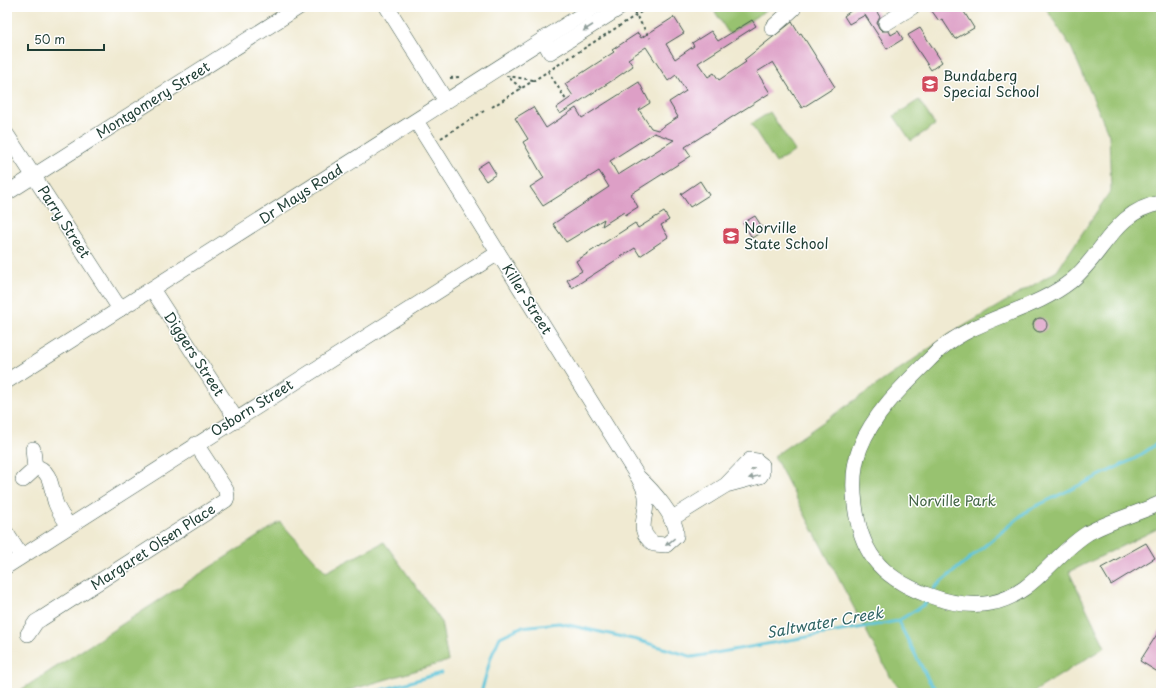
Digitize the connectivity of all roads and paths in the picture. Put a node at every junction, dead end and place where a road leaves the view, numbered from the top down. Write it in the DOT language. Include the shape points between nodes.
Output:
graph roads {
  1 [pos="299,7"];
  2 [pos="387,7"];
  3 [pos="594,7"];
  4 [pos="648,7"];
  5 [pos="792,7"];
  6 [pos="912,7"];
  7 [pos="627,9"];
  8 [pos="636,15"];
  9 [pos="886,23"];
  10 [pos="772,28"];
  11 [pos="650,38"];
  12 [pos="543,39"];
  13 [pos="548,71"];
  14 [pos="534,80"];
  15 [pos="521,88"];
  16 [pos="566,100"];
  17 [pos="446,101"];
  18 [pos="492,107"];
  19 [pos="484,111"];
  20 [pos="416,121"];
  21 [pos="7,135"];
  22 [pos="435,142"];
  23 [pos="34,176"];
  24 [pos="7,193"];
  25 [pos="1161,203"];
  26 [pos="498,253"];
  27 [pos="152,289"];
  28 [pos="120,309"];
  29 [pos="7,381"];
  30 [pos="236,419"];
  31 [pos="196,444"];
  32 [pos="32,449"];
  33 [pos="35,466"];
  34 [pos="638,477"];
  35 [pos="23,480"];
  36 [pos="726,485"];
  37 [pos="1161,503"];
  38 [pos="671,519"];
  39 [pos="69,526"];
  40 [pos="7,534"];
  41 [pos="21,556"];
  42 [pos="7,566"];
  43 [pos="28,634"];
  1 -- 23 [label="street, Montgomery Street"];
  2 -- 17 [label="street"];
  3 -- 12 [label="street, Dr Mays Road"];
  4 -- 8 [label="path"];
  5 -- 10 [label="street" via="793,9"];
  6 -- 9 [label="street"];
  7 -- 8 [label="path"];
  7 -- 12 [label="street, one-way" via="550,52"];
  8 -- 11 [label="path"];
  8 -- 13 [label="path"];
  12 -- 17 [label="street, Dr Mays Road"];
  13 -- 14 [label="path"];
  13 -- 16 [label="path"];
  14 -- 15 [label="path"];
  14 -- 15 [label="path" via="507,76"];
  15 -- 18 [label="path"];
  17 -- 20 [label="street, Dr Mays Road"];
  19 -- 22 [label="path"];
  20 -- 26 [label="street, Killer Street"];
  20 -- 27 [label="street, Dr Mays Road"];
  21 -- 23 [label="street, Parry Street"];
  23 -- 24 [label="street, Montgomery Street"];
  23 -- 28 [label="street, Parry Street"];
  25 -- 37 [label="street" via="1143,208 1122,221 1082,271 1063,287 974,327 951,340 927,362 872,424 856,460 854,485 864,540 882,568 900,581 930,595 966,605 994,603 1008,598 1034,581 1065,550 1089,533"];
  26 -- 30 [label="street, Osborn Street"];
  26 -- 34 [label="street, Killer Street"];
  27 -- 28 [label="street, Dr Mays Road"];
  27 -- 30 [label="street, Diggers Street"];
  28 -- 29 [label="street, Dr Mays Road"];
  30 -- 31 [label="street, Osborn Street"];
  31 -- 39 [label="street, Osborn Street"];
  31 -- 43 [label="street, Margaret Olsen Place" via="226,490 226,500 36,622"];
  32 -- 33 [label="street"];
  33 -- 35 [label="street" via="33,472"];
  33 -- 39 [label="street" via="46,473 56,506"];
  34 -- 38 [label="street" via="652,491"];
  38 -- 34 [label="street, one-way" via="677,531 674,540 662,546 650,541 643,530 646,499"];
  36 -- 38 [label="street"];
  39 -- 41 [label="street, Osborn Street"];
  40 -- 41 [label="street"];
  41 -- 42 [label="street, Osborn Street"];
}
